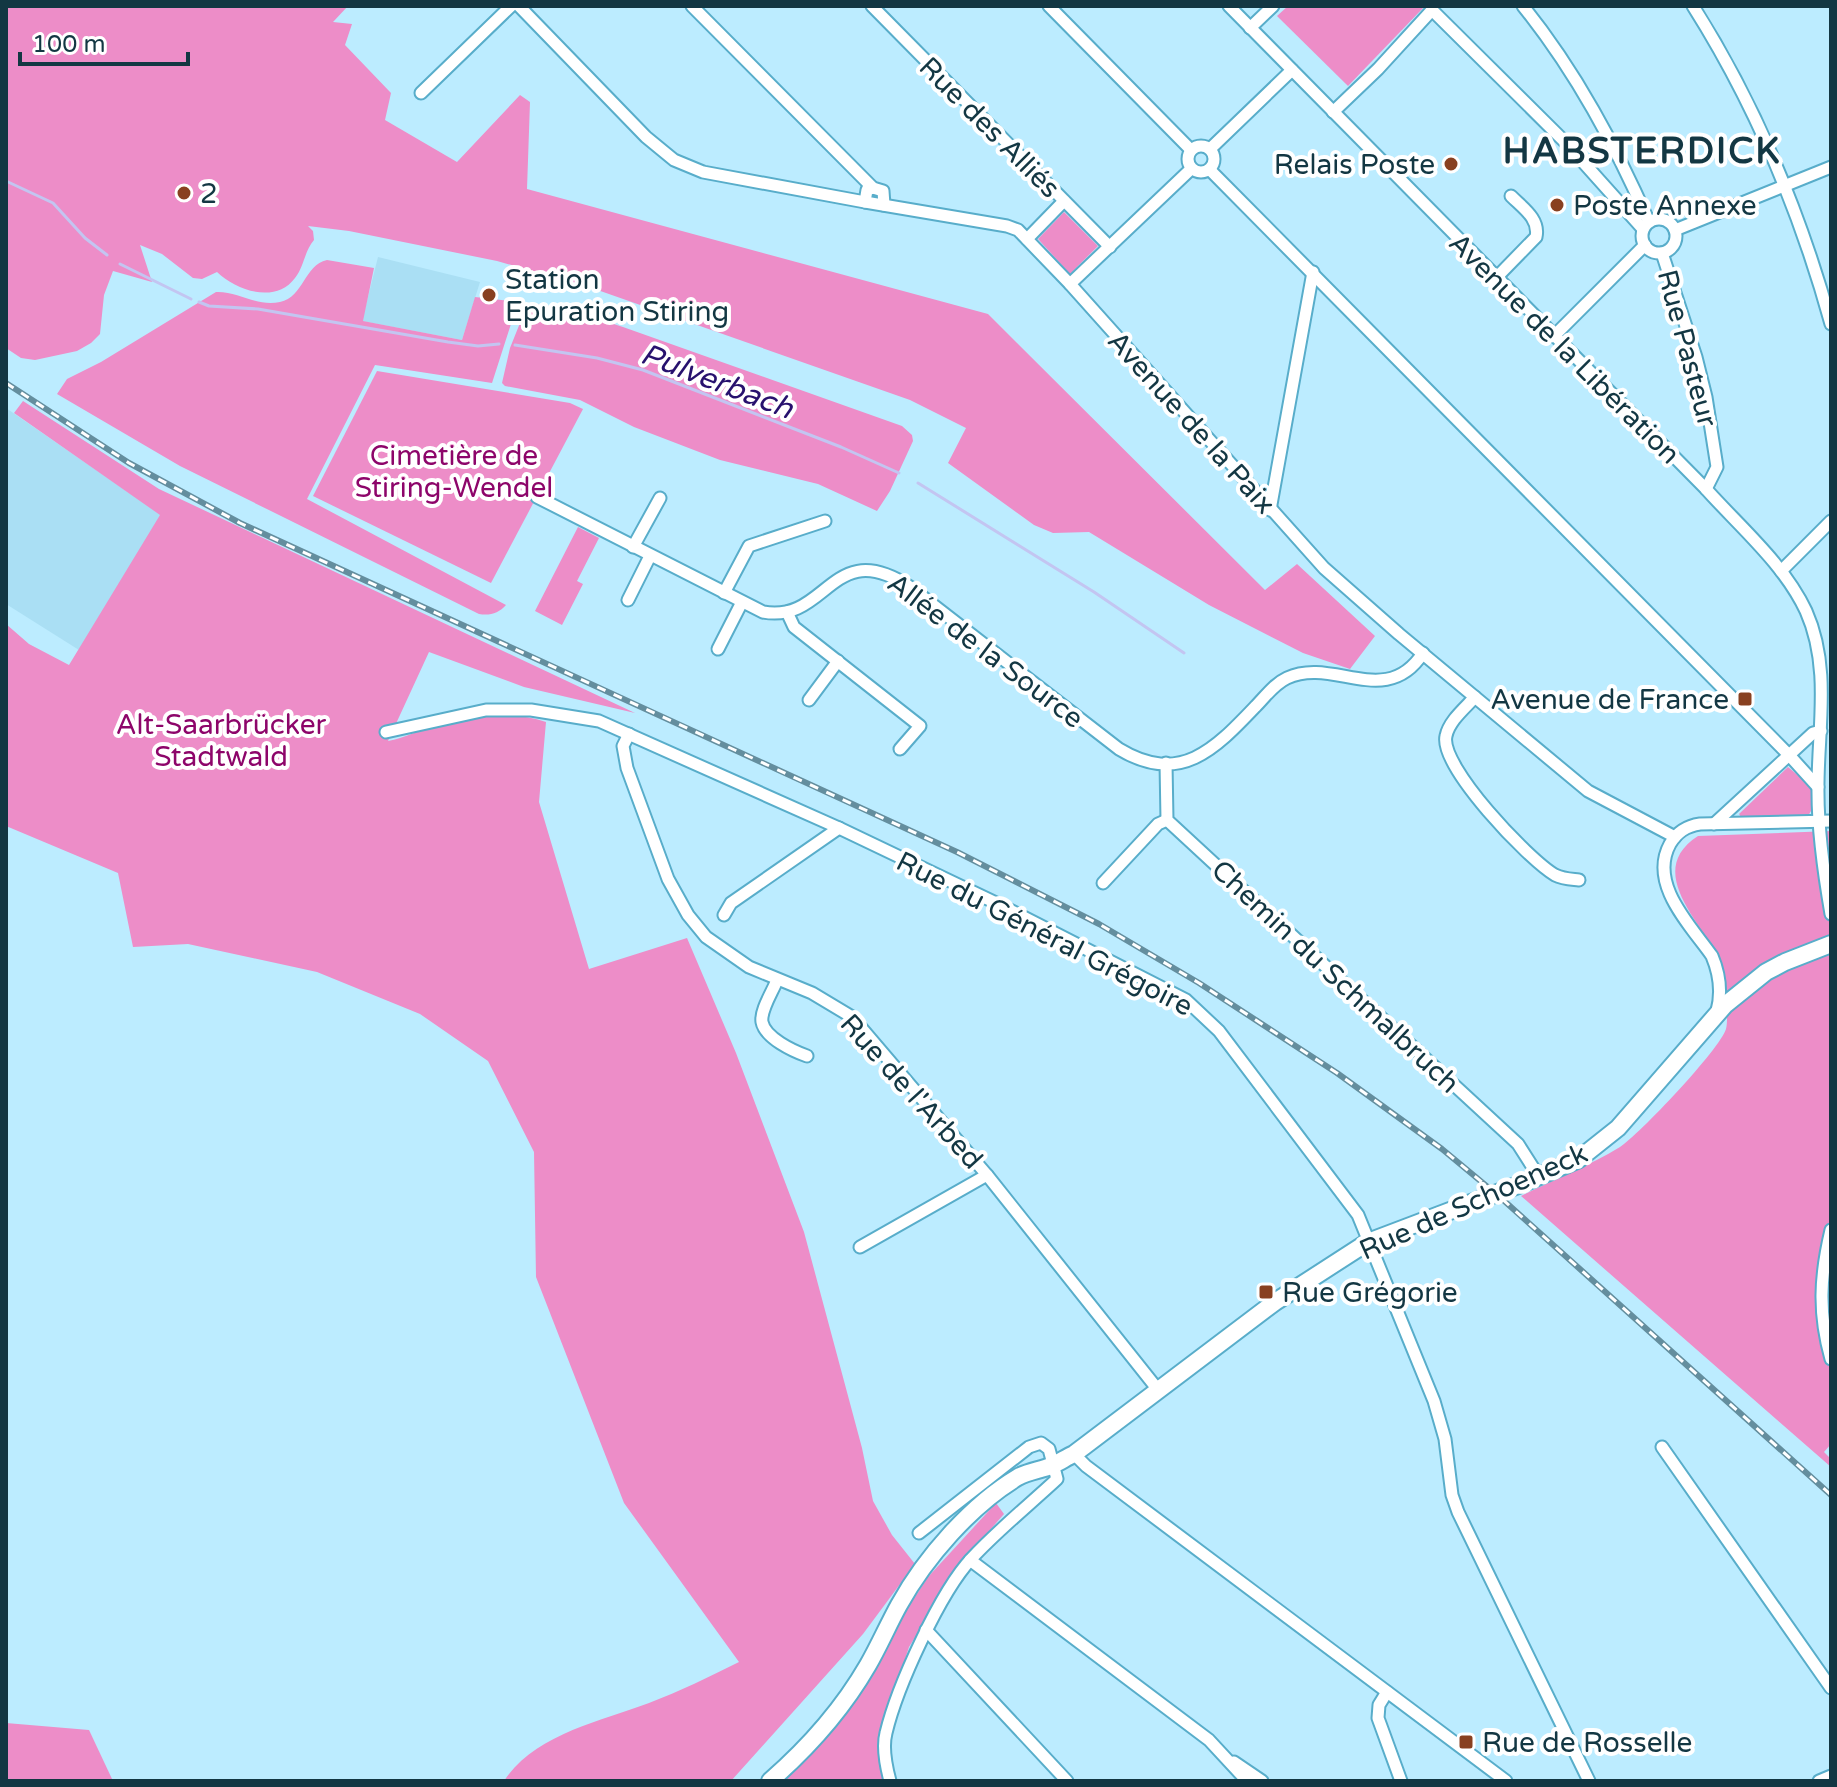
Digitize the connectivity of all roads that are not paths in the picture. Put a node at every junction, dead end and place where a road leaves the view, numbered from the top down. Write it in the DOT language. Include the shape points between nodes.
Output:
graph roads {
  1 [pos="511,6"];
  2 [pos="519,6"];
  3 [pos="692,6"];
  4 [pos="872,6"];
  5 [pos="1049,6"];
  6 [pos="1229,6"];
  7 [pos="1273,6"];
  8 [pos="1523,6"];
  9 [pos="1693,6"];
  10 [pos="1432,8"];
  11 [pos="1250,28"];
  12 [pos="1292,70"];
  13 [pos="421,93"];
  14 [pos="1333,112"];
  15 [pos="1210,149"];
  16 [pos="1191,150"];
  17 [pos="1831,167"];
  18 [pos="1191,169"];
  19 [pos="1210,170"];
  20 [pos="1785,185"];
  21 [pos="873,188"];
  22 [pos="1511,196"];
  23 [pos="1064,201"];
  24 [pos="865,202"];
  25 [pos="884,205"];
  26 [pos="1646,226"];
  27 [pos="1675,230"];
  28 [pos="1027,239"];
  29 [pos="1645,245"];
  30 [pos="1110,247"];
  31 [pos="1662,253"];
  32 [pos="1313,272"];
  33 [pos="1495,279"];
  34 [pos="1070,284"];
  35 [pos="1831,324"];
  36 [pos="1554,336"];
  37 [pos="1706,489"];
  38 [pos="537,497"];
  39 [pos="660,498"];
  40 [pos="1270,510"];
  41 [pos="825,521"];
  42 [pos="1831,521"];
  43 [pos="633,547"];
  44 [pos="650,556"];
  45 [pos="1781,571"];
  46 [pos="724,593"];
  47 [pos="628,600"];
  48 [pos="742,602"];
  49 [pos="787,612"];
  50 [pos="718,649"];
  51 [pos="1423,653"];
  52 [pos="838,661"];
  53 [pos="1475,697"];
  54 [pos="809,700"];
  55 [pos="1821,731"];
  56 [pos="386,732"];
  57 [pos="629,734"];
  58 [pos="900,749"];
  59 [pos="1789,755"];
  60 [pos="1166,763"];
  61 [pos="1818,787"];
  62 [pos="1167,820"];
  63 [pos="1818,821"];
  64 [pos="1831,821"];
  65 [pos="1714,824"];
  66 [pos="839,828"];
  67 [pos="1675,837"];
  68 [pos="1579,880"];
  69 [pos="1103,883"];
  70 [pos="1830,908"];
  71 [pos="1831,914"];
  72 [pos="724,915"];
  73 [pos="1831,944"];
  74 [pos="777,980"];
  75 [pos="1715,1016"];
  76 [pos="807,1056"];
  77 [pos="987,1175"];
  78 [pos="1539,1177"];
  79 [pos="1831,1231"];
  80 [pos="1368,1242"];
  81 [pos="860,1247"];
  82 [pos="1831,1359"];
  83 [pos="1159,1391"];
  84 [pos="1662,1447"];
  85 [pos="1074,1454"];
  86 [pos="1053,1465"];
  87 [pos="919,1533"];
  88 [pos="970,1560"];
  89 [pos="926,1630"];
  90 [pos="1831,1688"];
  91 [pos="1387,1692"];
  92 [pos="1226,1759"];
  93 [pos="1831,1776"];
  94 [pos="1062,1777"];
  95 [pos="770,1781"];
  96 [pos="890,1781"];
  97 [pos="1247,1781"];
  98 [pos="1262,1781"];
  99 [pos="1401,1781"];
  100 [pos="1506,1781"];
  101 [pos="1589,1781"];
  102 [pos="1819,1781"];
  1 -- 13 [label="street"];
  2 -- 24 [label="street, Avenue de la Paix" via="674,160 703,172"];
  3 -- 21 [label="street"];
  4 -- 23 [label="street, Rue des Alliés"];
  5 -- 16 [label="street"];
  6 -- 11 [label="street, Avenue de la Libération"];
  7 -- 11 [label="street"];
  8 -- 26 [label="street, Rue Pasteur" via="1597,115 1628,174"];
  9 -- 20 [label="street" via="1732,73"];
  10 -- 14 [label="street"];
  10 -- 26 [label="street"];
  11 -- 12 [label="street, Avenue de la Libération"];
  12 -- 14 [label="street, Avenue de la Libération"];
  12 -- 15 [label="street"];
  14 -- 33 [label="street, Avenue de la Libération"];
  15 -- 16 [label="street"];
  15 -- 19 [label="street"];
  16 -- 18 [label="street"];
  17 -- 20 [label="street"];
  18 -- 19 [label="street"];
  18 -- 30 [label="street"];
  19 -- 32 [label="street"];
  20 -- 27 [label="street"];
  20 -- 35 [label="street"];
  21 -- 24 [label="street" via="867,190"];
  21 -- 25 [label="street" via="883,191"];
  22 -- 33 [label="street" via="1538,228 1536,237"];
  23 -- 28 [label="street"];
  23 -- 30 [label="street, Rue des Alliés"];
  24 -- 25 [label="street, Avenue de la Paix"];
  25 -- 28 [label="street, Avenue de la Paix" via="1007,226"];
  26 -- 27 [label="street, Rue Pasteur" via="1664,219"];
  26 -- 29 [label="street, Rue Pasteur"];
  27 -- 31 [label="street, Rue Pasteur" via="1674,244"];
  28 -- 34 [label="street, Avenue de la Paix"];
  29 -- 31 [label="street, Rue Pasteur"];
  29 -- 36 [label="street"];
  30 -- 34 [label="street"];
  31 -- 37 [label="street, Rue Pasteur" via="1706,397 1717,467"];
  32 -- 40 [label="street"];
  32 -- 59 [label="street"];
  33 -- 36 [label="street, Avenue de la Libération"];
  34 -- 40 [label="street, Avenue de la Paix"];
  36 -- 37 [label="street, Avenue de la Libération"];
  37 -- 45 [label="street, Avenue de la Libération"];
  38 -- 43 [label="street"];
  39 -- 43 [label="street"];
  40 -- 51 [label="street, Avenue de la Paix" via="1324,568"];
  41 -- 46 [label="street" via="749,546"];
  42 -- 45 [label="street"];
  43 -- 44 [label="street"];
  44 -- 46 [label="street"];
  44 -- 47 [label="street"];
  45 -- 55 [label="street, Avenue de la Libération" via="1806,610 1813,632 1822,692"];
  46 -- 48 [label="street"];
  48 -- 49 [label="street" via="763,612"];
  48 -- 50 [label="street"];
  49 -- 52 [label="street" via="794,627"];
  49 -- 60 [label="street, Allée de la Source" via="845,575 863,569 884,572 1119,749 1148,762"];
  51 -- 53 [label="street, Avenue de la Paix"];
  51 -- 60 [label="street" via="1388,679 1362,681 1317,672 1286,679 1219,744 1194,758"];
  52 -- 54 [label="street"];
  52 -- 58 [label="street" via="920,726"];
  53 -- 67 [label="street, Avenue de la Paix" via="1588,791"];
  53 -- 68 [label="street" via="1446,734 1458,772 1494,819 1538,862 1564,879"];
  55 -- 59 [label="street"];
  55 -- 61 [label="street, Avenue de la Libération"];
  56 -- 57 [label="street, Rue du Général Grégoire" via="471,711 504,709 582,717"];
  57 -- 66 [label="street, Rue du Général Grégoire"];
  57 -- 74 [label="street, Rue de l'Arbed" via="623,746 627,768 668,879 688,915 728,955"];
  59 -- 61 [label="street"];
  59 -- 65 [label="street"];
  60 -- 62 [label="street"];
  61 -- 63 [label="street, Avenue de la Libération"];
  62 -- 69 [label="street"];
  62 -- 78 [label="street, Chemin du Schmalbruch" via="1518,1144"];
  63 -- 64 [label="street"];
  63 -- 65 [label="street"];
  63 -- 70 [label="street, Avenue de la Libération"];
  65 -- 67 [label="street" via="1688,826"];
  66 -- 72 [label="street" via="731,903"];
  66 -- 80 [label="street, Rue du Général Grégoire" via="1192,1005 1235,1050 1358,1215"];
  67 -- 75 [label="street" via="1664,859 1667,890 1717,968 1720,994"];
  70 -- 71 [label="street, Avenue de la Libération"];
  73 -- 75 [label="main road, Rue de Schoeneck" via="1766,972"];
  74 -- 76 [label="street" via="763,1025"];
  74 -- 77 [label="street, Rue de l'Arbed" via="852,1017"];
  75 -- 78 [label="main road, Rue de Schoeneck" via="1618,1128 1579,1159"];
  77 -- 81 [label="street"];
  77 -- 83 [label="street, Rue de l'Arbed"];
  78 -- 80 [label="main road, Rue de Schoeneck"];
  79 -- 82 [label="street" via="1820,1295"];
  80 -- 83 [label="main road, Rue de Schoeneck" via="1275,1302"];
  80 -- 101 [label="street, Rue du Général Grégoire" via="1434,1401 1458,1512"];
  83 -- 85 [label="main road, Rue de Schoeneck"];
  84 -- 90 [label="street"];
  85 -- 86 [label="main road, Rue de Schoeneck"];
  85 -- 91 [label="street"];
  86 -- 87 [label="street" via="1049,1449 1041,1443 1029,1447"];
  86 -- 88 [label="street" via="1057,1479"];
  86 -- 95 [label="main road, Rue de Schoeneck" via="1020,1476 935,1553 833,1717"];
  88 -- 89 [label="street"];
  88 -- 92 [label="street" via="1209,1740"];
  89 -- 94 [label="street"];
  89 -- 96 [label="street" via="885,1735"];
  91 -- 99 [label="street" via="1378,1718"];
  91 -- 100 [label="street"];
  92 -- 97 [label="street"];
  92 -- 98 [label="street"];
  93 -- 102 [label="street"];
}
